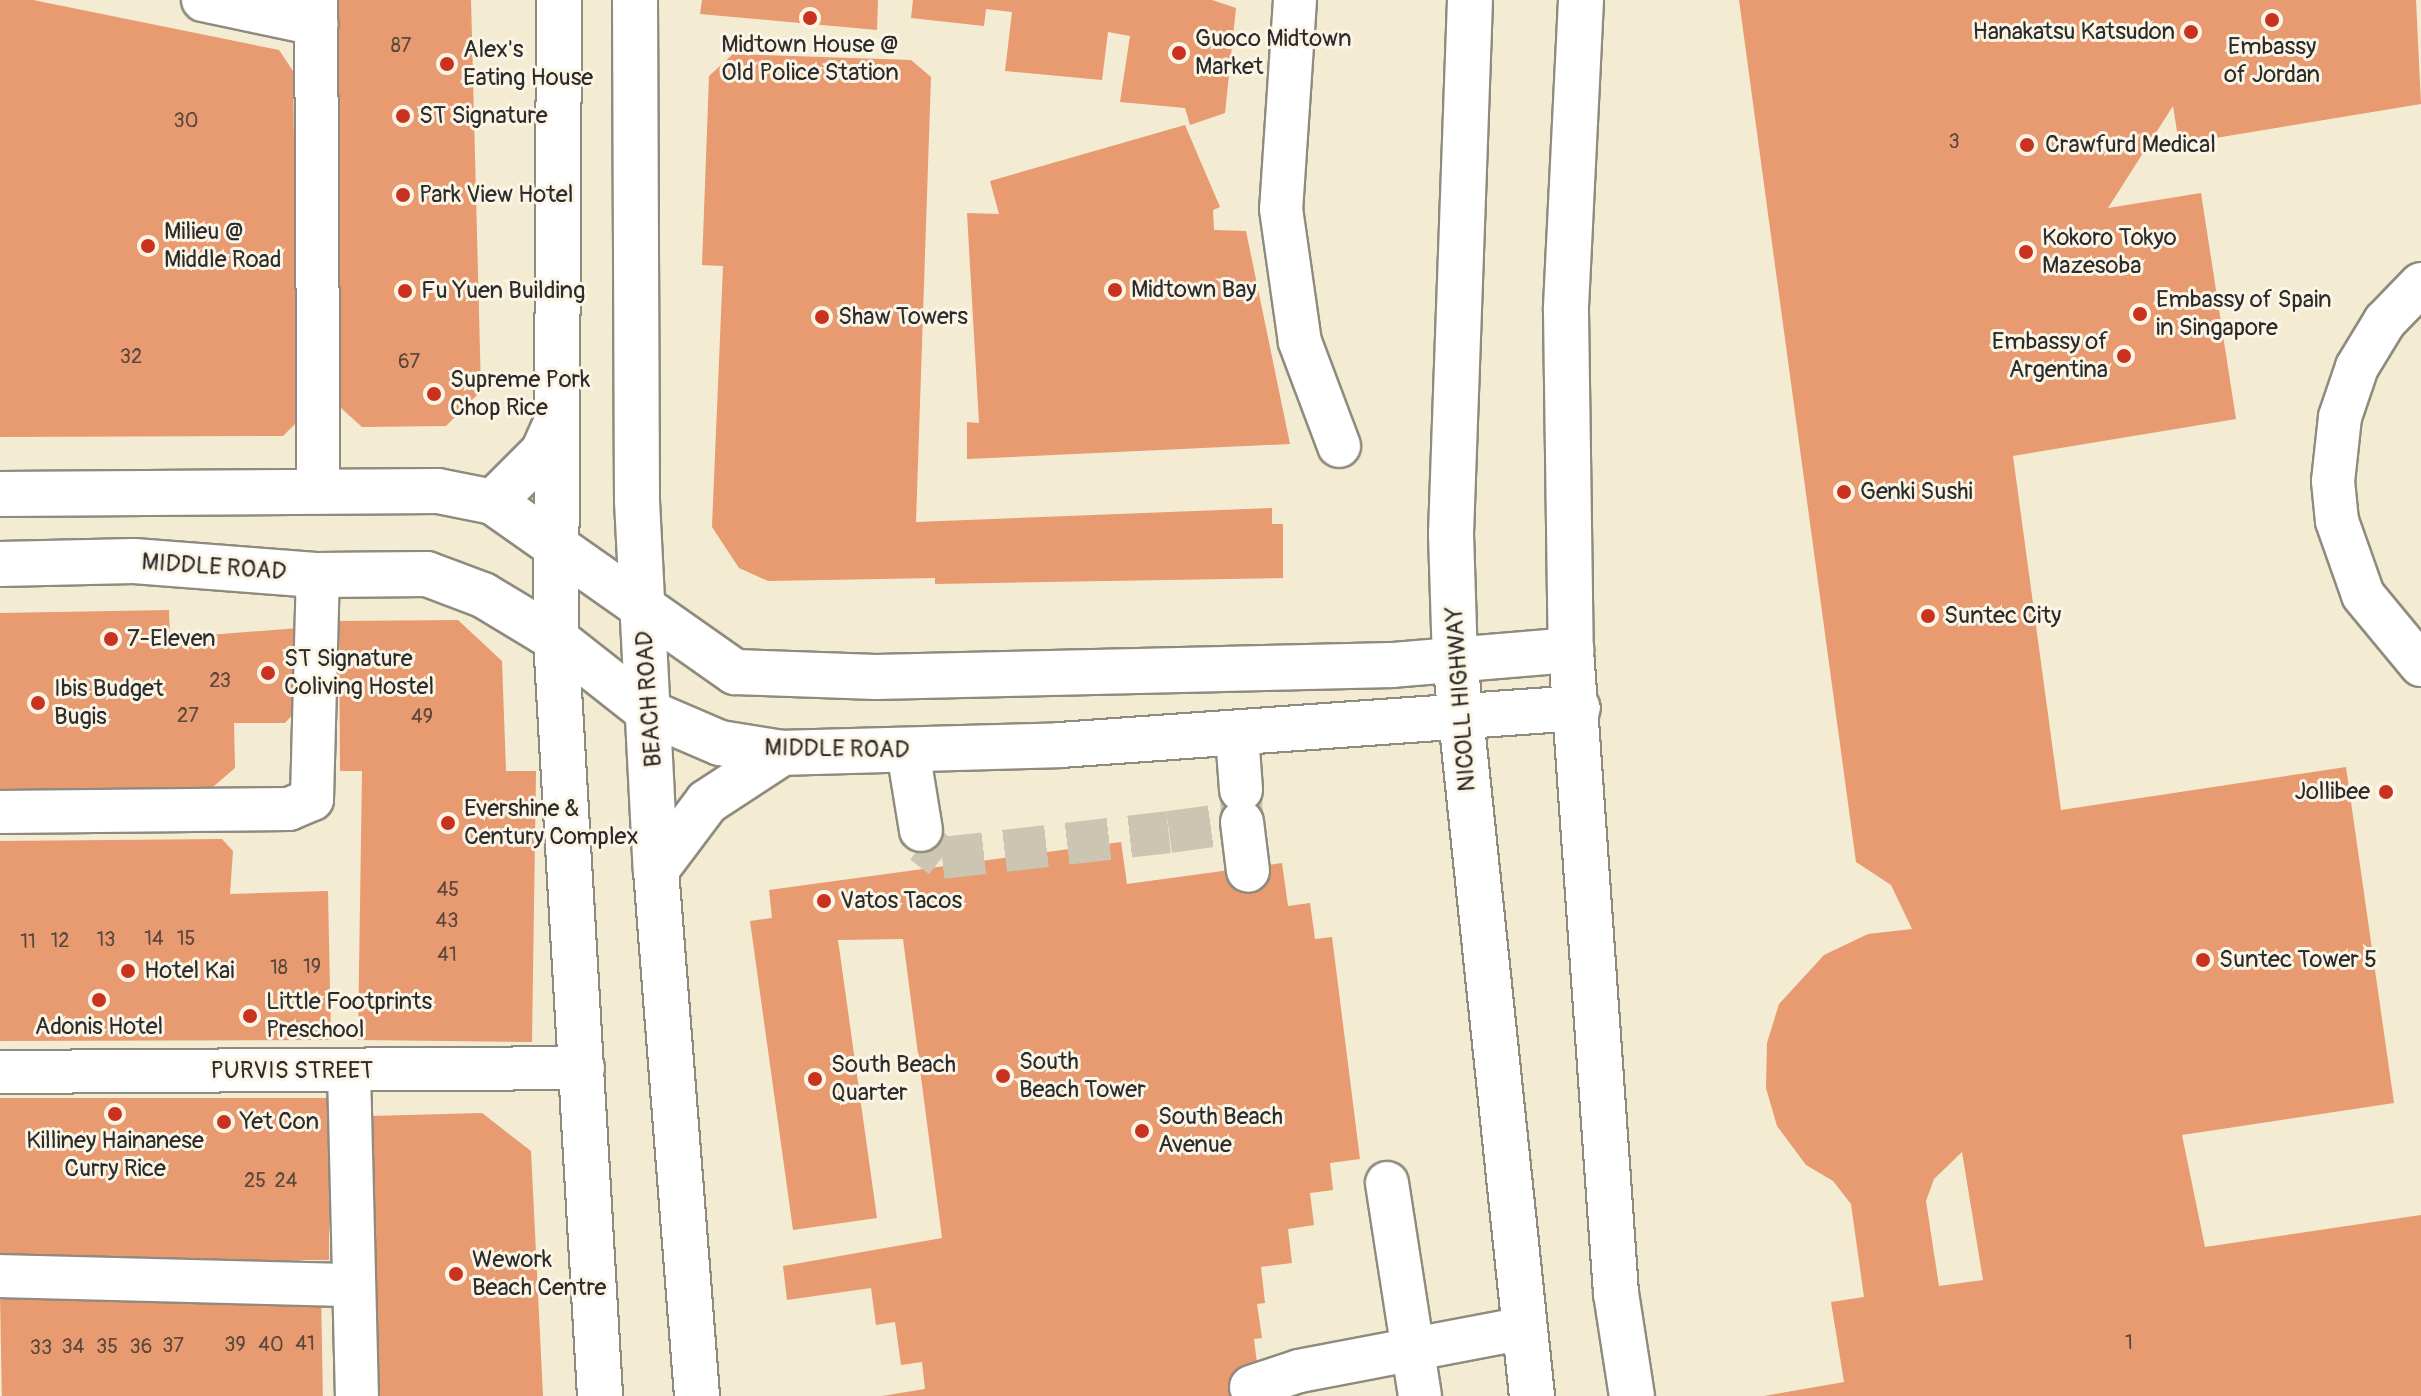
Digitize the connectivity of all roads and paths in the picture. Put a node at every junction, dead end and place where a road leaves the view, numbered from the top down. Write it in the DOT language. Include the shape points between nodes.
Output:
graph roads {
  1 [pos="203,0"];
  2 [pos="559,0"];
  3 [pos="635,0"];
  4 [pos="1295,0"];
  5 [pos="1470,0"];
  6 [pos="1581,0"];
  7 [pos="316,12"];
  8 [pos="2421,284"];
  9 [pos="561,411"];
  10 [pos="1339,446"];
  11 [pos="319,492"];
  12 [pos="0,494"];
  13 [pos="493,502"];
  14 [pos="556,545"];
  15 [pos="0,564"];
  16 [pos="318,575"];
  17 [pos="643,613"];
  18 [pos="556,639"];
  19 [pos="1571,650"];
  20 [pos="1455,660"];
  21 [pos="2421,665"];
  22 [pos="1578,708"];
  23 [pos="650,713"];
  24 [pos="1461,717"];
  25 [pos="1237,735"];
  26 [pos="908,751"];
  27 [pos="782,753"];
  28 [pos="0,812"];
  29 [pos="921,830"];
  30 [pos="656,870"];
  31 [pos="1248,871"];
  32 [pos="583,1068"];
  33 [pos="349,1071"];
  34 [pos="0,1072"];
  35 [pos="1387,1183"];
  36 [pos="0,1276"];
  37 [pos="353,1285"];
  38 [pos="1524,1328"];
  39 [pos="1413,1346"];
  40 [pos="691,1387"];
  41 [pos="1251,1387"];
  42 [pos="357,1396"];
  43 [pos="600,1396"];
  44 [pos="1420,1396"];
  45 [pos="1532,1396"];
  46 [pos="1632,1396"];
  1 -- 7 [label="street"];
  2 -- 9 [label="main road"];
  3 -- 17 [label="main road, BEACH ROAD"];
  4 -- 10 [label="street" via="1281,209 1300,342"];
  5 -- 20 [label="main road, NICOLL HIGHWAY" via="1451,534"];
  6 -- 19 [label="main road" via="1566,311"];
  7 -- 11 [label="street"];
  8 -- 21 [label="street" via="2385,321 2357,367 2340,417 2333,481 2337,521 2363,595"];
  9 -- 13 [label="main road" via="543,452"];
  9 -- 14 [label="main road"];
  11 -- 12 [label="main road"];
  11 -- 13 [label="main road" via="438,491"];
  13 -- 14 [label="main road"];
  14 -- 17 [label="main road"];
  14 -- 18 [label="main road"];
  15 -- 16 [label="main road, MIDDLE ROAD" via="134,561"];
  16 -- 18 [label="main road, MIDDLE ROAD" via="427,574 483,595"];
  16 -- 28 [label="street" via="312,799 289,809"];
  17 -- 20 [label="main road" via="735,672 793,677"];
  17 -- 23 [label="main road, BEACH ROAD"];
  18 -- 23 [label="main road, MIDDLE ROAD"];
  18 -- 32 [label="main road"];
  19 -- 20 [label="main road"];
  19 -- 22 [label="main road"];
  20 -- 24 [label="main road, NICOLL HIGHWAY"];
  22 -- 24 [label="main road, MIDDLE ROAD"];
  22 -- 46 [label="main road" via="1616,1293"];
  23 -- 27 [label="main road, MIDDLE ROAD" via="720,743"];
  23 -- 30 [label="main road, BEACH ROAD"];
  24 -- 25 [label="main road, MIDDLE ROAD"];
  24 -- 38 [label="main road, NICOLL HIGHWAY"];
  25 -- 26 [label="main road, MIDDLE ROAD"];
  25 -- 31 [label="street"];
  26 -- 27 [label="main road, MIDDLE ROAD"];
  26 -- 29 [label="street"];
  27 -- 30 [label="main road" via="707,802"];
  30 -- 40 [label="main road, BEACH ROAD"];
  32 -- 33 [label="street, PURVIS STREET"];
  32 -- 43 [label="main road"];
  33 -- 34 [label="street, PURVIS STREET"];
  33 -- 37 [label="street"];
  35 -- 39 [label="street"];
  36 -- 37 [label="street"];
  37 -- 42 [label="street"];
  38 -- 39 [label="street"];
  38 -- 45 [label="main road, NICOLL HIGHWAY"];
  39 -- 41 [label="street"];
  39 -- 44 [label="street"];
}
